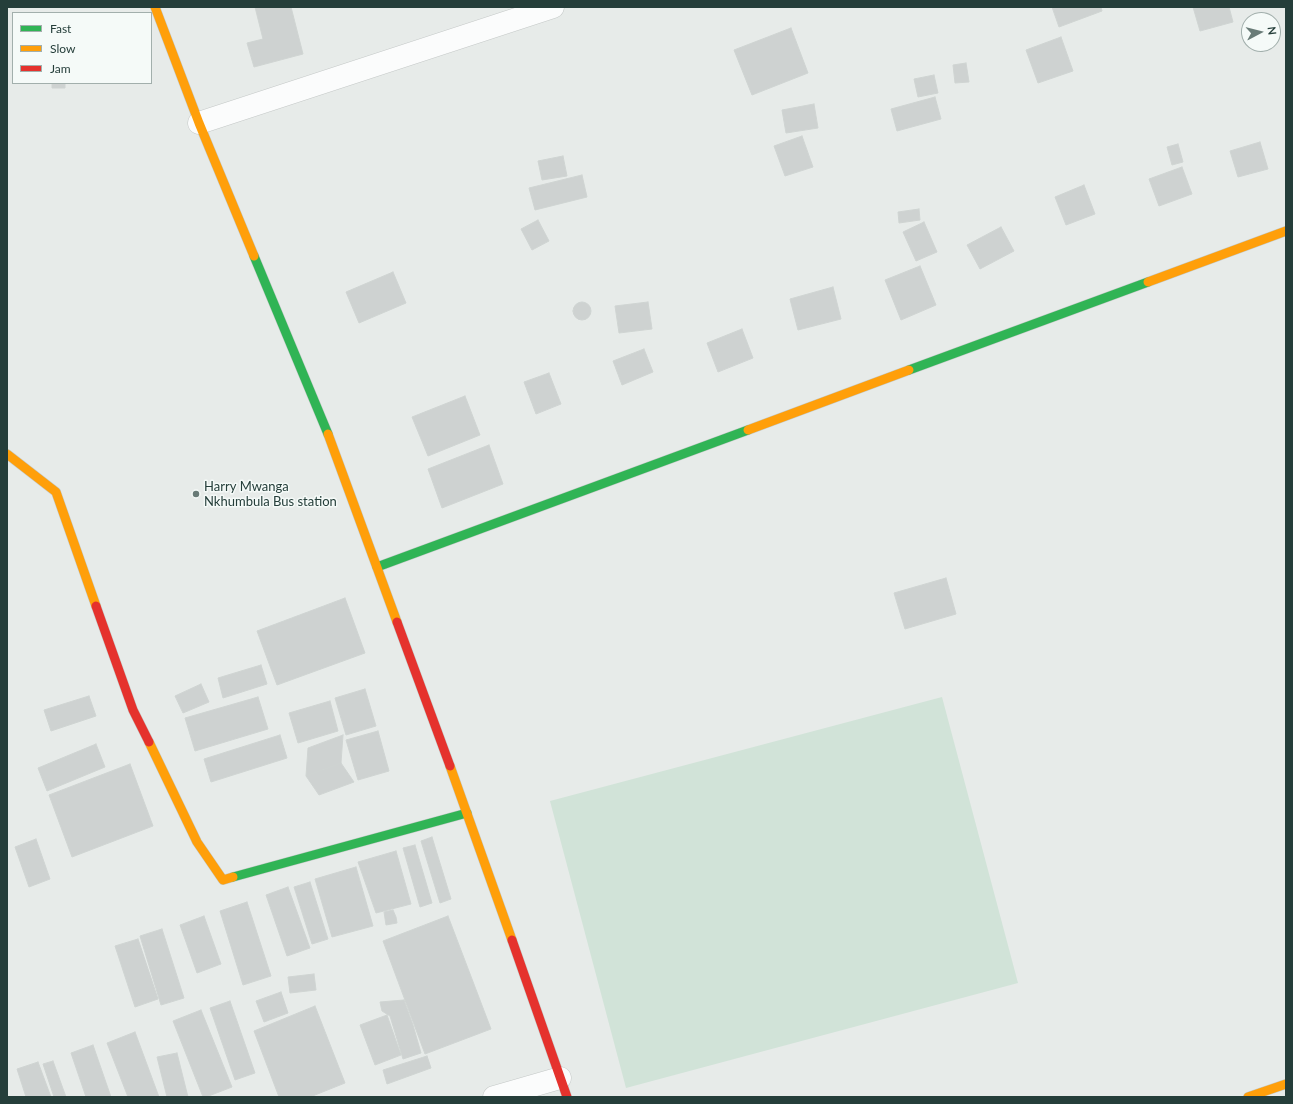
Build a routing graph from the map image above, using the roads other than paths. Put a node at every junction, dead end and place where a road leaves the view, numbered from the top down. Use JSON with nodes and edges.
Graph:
{"nodes":[{"id":1,"x":155,"y":7,"type":"edge"},
{"id":2,"x":552,"y":7,"type":"edge"},
{"id":3,"x":199,"y":123,"type":"junction"},
{"id":4,"x":1286,"y":231,"type":"edge"},
{"id":5,"x":7,"y":454,"type":"edge"},
{"id":6,"x":377,"y":567,"type":"junction"},
{"id":7,"x":467,"y":813,"type":"junction"},
{"id":8,"x":1286,"y":1084,"type":"edge"},
{"id":9,"x":564,"y":1087,"type":"edge"},
{"id":10,"x":494,"y":1097,"type":"edge"},
{"id":11,"x":1248,"y":1097,"type":"edge"}],
"edges":[{"from":1,"to":3,"type":"main road"},
{"from":2,"to":3,"type":"street"},
{"from":3,"to":6,"type":"main road"},
{"from":4,"to":6,"type":"main road"},
{"from":5,"to":7,"type":"main road"},
{"from":6,"to":7,"type":"main road"},
{"from":7,"to":9,"type":"main road"},
{"from":8,"to":11,"type":"main road"},
{"from":9,"to":10,"type":"street"}]}
